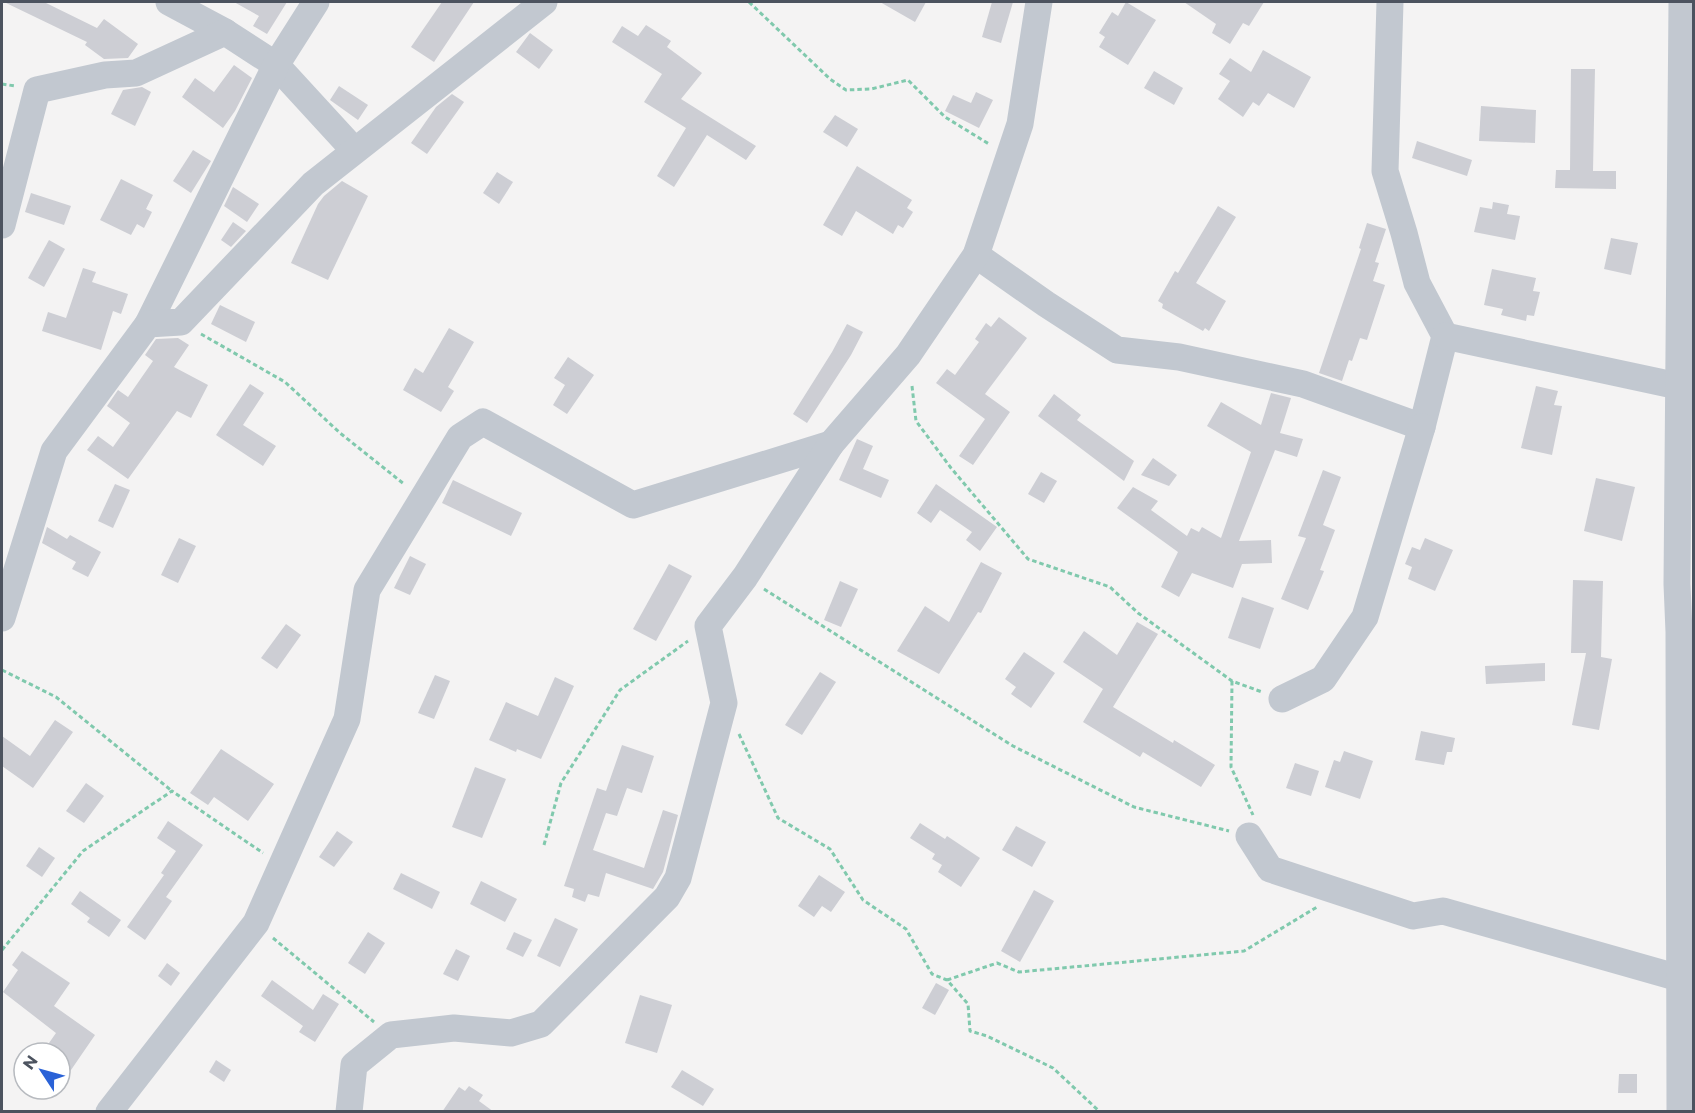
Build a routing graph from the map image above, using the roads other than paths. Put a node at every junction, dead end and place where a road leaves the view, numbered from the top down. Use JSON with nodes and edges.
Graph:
{"nodes":[{"id":1,"x":169,"y":2,"type":"edge"},
{"id":2,"x":316,"y":2,"type":"edge"},
{"id":3,"x":544,"y":2,"type":"edge"},
{"id":4,"x":1039,"y":2,"type":"edge"},
{"id":5,"x":1390,"y":2,"type":"edge"},
{"id":6,"x":1682,"y":2,"type":"edge"},
{"id":7,"x":225,"y":32,"type":"junction"},
{"id":8,"x":276,"y":65,"type":"junction"},
{"id":9,"x":354,"y":150,"type":"junction"},
{"id":10,"x":2,"y":225,"type":"edge"},
{"id":11,"x":976,"y":255,"type":"junction"},
{"id":12,"x":148,"y":324,"type":"junction"},
{"id":13,"x":1445,"y":336,"type":"junction"},
{"id":14,"x":1678,"y":386,"type":"junction"},
{"id":15,"x":1422,"y":427,"type":"junction"},
{"id":16,"x":831,"y":444,"type":"junction"},
{"id":17,"x":1685,"y":585,"type":"edge"},
{"id":18,"x":2,"y":618,"type":"edge"},
{"id":19,"x":1282,"y":699,"type":"road end"},
{"id":20,"x":1249,"y":836,"type":"road end"},
{"id":21,"x":1687,"y":837,"type":"edge"},
{"id":22,"x":1679,"y":978,"type":"junction"},
{"id":23,"x":110,"y":1112,"type":"edge"},
{"id":24,"x":349,"y":1112,"type":"edge"},
{"id":25,"x":1680,"y":1112,"type":"edge"}],
"edges":[{"from":1,"to":7,"type":"street"},
{"from":2,"to":8,"type":"street"},
{"from":3,"to":9,"type":"street"},
{"from":4,"to":11,"type":"street"},
{"from":5,"to":13,"type":"street"},
{"from":6,"to":14,"type":"street"},
{"from":7,"to":8,"type":"street"},
{"from":7,"to":10,"type":"street"},
{"from":8,"to":9,"type":"street"},
{"from":8,"to":12,"type":"street"},
{"from":9,"to":12,"type":"street"},
{"from":11,"to":15,"type":"street"},
{"from":11,"to":16,"type":"street"},
{"from":12,"to":18,"type":"street"},
{"from":13,"to":14,"type":"street"},
{"from":13,"to":15,"type":"street"},
{"from":14,"to":17,"type":"street"},
{"from":15,"to":19,"type":"street"},
{"from":16,"to":23,"type":"street"},
{"from":16,"to":24,"type":"street"},
{"from":17,"to":21,"type":"street"},
{"from":20,"to":22,"type":"street"},
{"from":21,"to":22,"type":"street"},
{"from":22,"to":25,"type":"street"}]}
